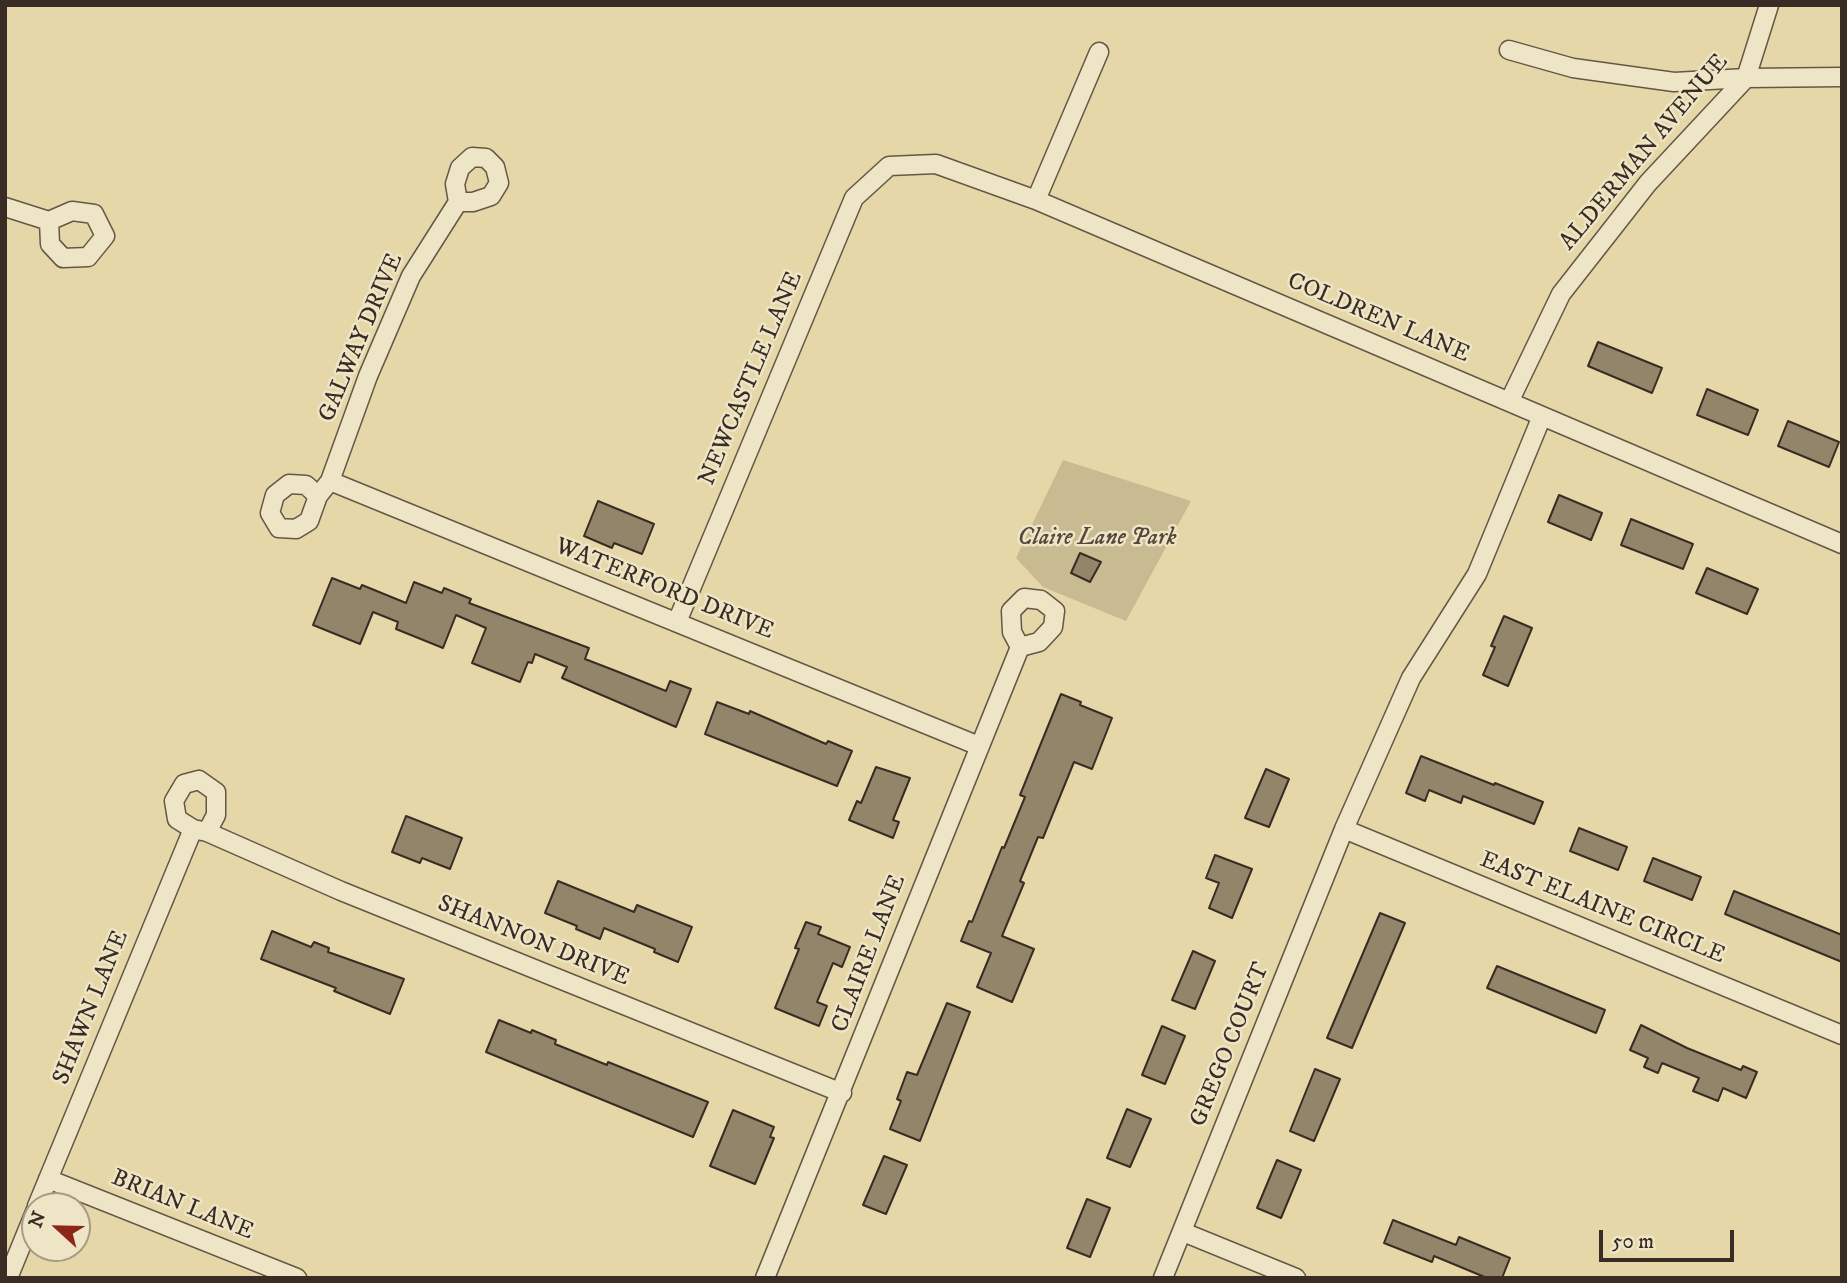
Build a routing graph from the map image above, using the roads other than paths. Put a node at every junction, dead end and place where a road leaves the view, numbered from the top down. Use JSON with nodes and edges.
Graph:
{"nodes":[{"id":1,"x":1769,"y":5,"type":"edge"},
{"id":2,"x":1509,"y":50,"type":"dead end"},
{"id":3,"x":1099,"y":52,"type":"dead end"},
{"id":4,"x":1842,"y":77,"type":"edge"},
{"id":5,"x":1745,"y":78,"type":"junction"},
{"id":6,"x":889,"y":166,"type":"joint"},
{"id":7,"x":1036,"y":200,"type":"junction"},
{"id":8,"x":458,"y":202,"type":"dead end"},
{"id":9,"x":5,"y":207,"type":"edge"},
{"id":10,"x":49,"y":221,"type":"dead end"},
{"id":11,"x":1509,"y":402,"type":"junction"},
{"id":12,"x":1542,"y":416,"type":"junction"},
{"id":13,"x":330,"y":481,"type":"junction"},
{"id":14,"x":318,"y":496,"type":"dead end"},
{"id":15,"x":1842,"y":544,"type":"edge"},
{"id":16,"x":677,"y":622,"type":"junction"},
{"id":17,"x":1020,"y":647,"type":"dead end"},
{"id":18,"x":979,"y":746,"type":"junction"},
{"id":19,"x":1344,"y":829,"type":"junction"},
{"id":20,"x":200,"y":831,"type":"joint"},
{"id":21,"x":1842,"y":1035,"type":"edge"},
{"id":22,"x":842,"y":1093,"type":"junction"},
{"id":23,"x":48,"y":1179,"type":"junction"},
{"id":24,"x":43,"y":1192,"type":"edge"},
{"id":25,"x":1183,"y":1232,"type":"junction"},
{"id":26,"x":21,"y":1246,"type":"edge"},
{"id":27,"x":8,"y":1278,"type":"edge"},
{"id":28,"x":298,"y":1278,"type":"edge"},
{"id":29,"x":765,"y":1278,"type":"edge"},
{"id":30,"x":1163,"y":1278,"type":"edge"},
{"id":31,"x":1296,"y":1278,"type":"edge"}],
"edges":[{"from":1,"to":5,"type":"street","name":"ALDERMAN AVENUE"},
{"from":2,"to":5,"type":"street"},
{"from":3,"to":7,"type":"street"},
{"from":4,"to":5,"type":"street"},
{"from":5,"to":11,"type":"street","name":"ALDERMAN AVENUE"},
{"from":6,"to":7,"type":"street","name":"COLDREN LANE"},
{"from":6,"to":16,"type":"street","name":"NEWCASTLE LANE"},
{"from":7,"to":11,"type":"street","name":"COLDREN LANE"},
{"from":8,"to":13,"type":"street","name":"GALWAY DRIVE"},
{"from":9,"to":10,"type":"street"},
{"from":11,"to":12,"type":"street","name":"COLDREN LANE"},
{"from":12,"to":15,"type":"street","name":"COLDREN LANE"},
{"from":12,"to":19,"type":"street"},
{"from":13,"to":14,"type":"street","name":"GALWAY DRIVE"},
{"from":13,"to":16,"type":"street","name":"WATERFORD DRIVE"},
{"from":16,"to":18,"type":"street","name":"WATERFORD DRIVE"},
{"from":17,"to":18,"type":"street","name":"CLAIRE LANE"},
{"from":18,"to":22,"type":"street","name":"CLAIRE LANE"},
{"from":19,"to":21,"type":"street","name":"EAST ELAINE CIRCLE"},
{"from":19,"to":25,"type":"street","name":"GREGO COURT"},
{"from":20,"to":22,"type":"street","name":"SHANNON DRIVE"},
{"from":20,"to":23,"type":"street","name":"SHAWN LANE"},
{"from":22,"to":29,"type":"street","name":"CLAIRE LANE"},
{"from":23,"to":24,"type":"street","name":"SHAWN LANE"},
{"from":23,"to":28,"type":"street","name":"BRIAN LANE"},
{"from":25,"to":30,"type":"street","name":"GREGO COURT"},
{"from":25,"to":31,"type":"street"},
{"from":26,"to":27,"type":"street"}]}
